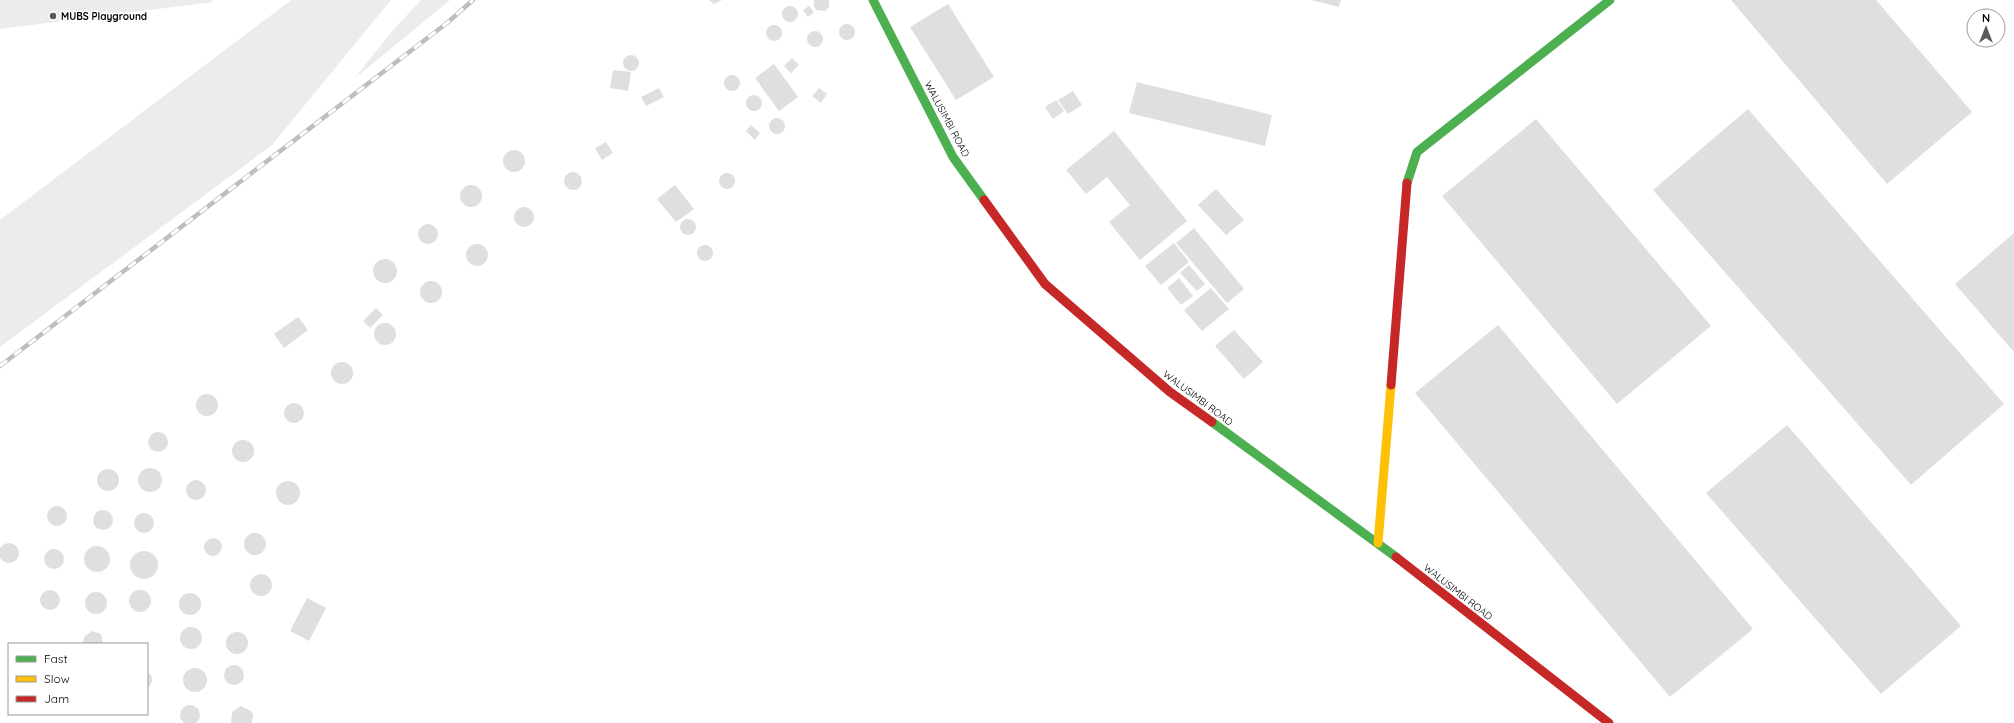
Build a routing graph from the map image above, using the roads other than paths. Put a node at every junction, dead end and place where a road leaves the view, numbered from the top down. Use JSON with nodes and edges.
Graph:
{"nodes":[{"id":1,"x":873,"y":0,"type":"edge"},
{"id":2,"x":1610,"y":0,"type":"edge"},
{"id":3,"x":1378,"y":543,"type":"junction"},
{"id":4,"x":1609,"y":723,"type":"edge"}],
"edges":[{"from":1,"to":3,"type":"street","name":"WALUSIMBI ROAD"},
{"from":2,"to":3,"type":"street"},
{"from":3,"to":4,"type":"street","name":"WALUSIMBI ROAD"}]}
